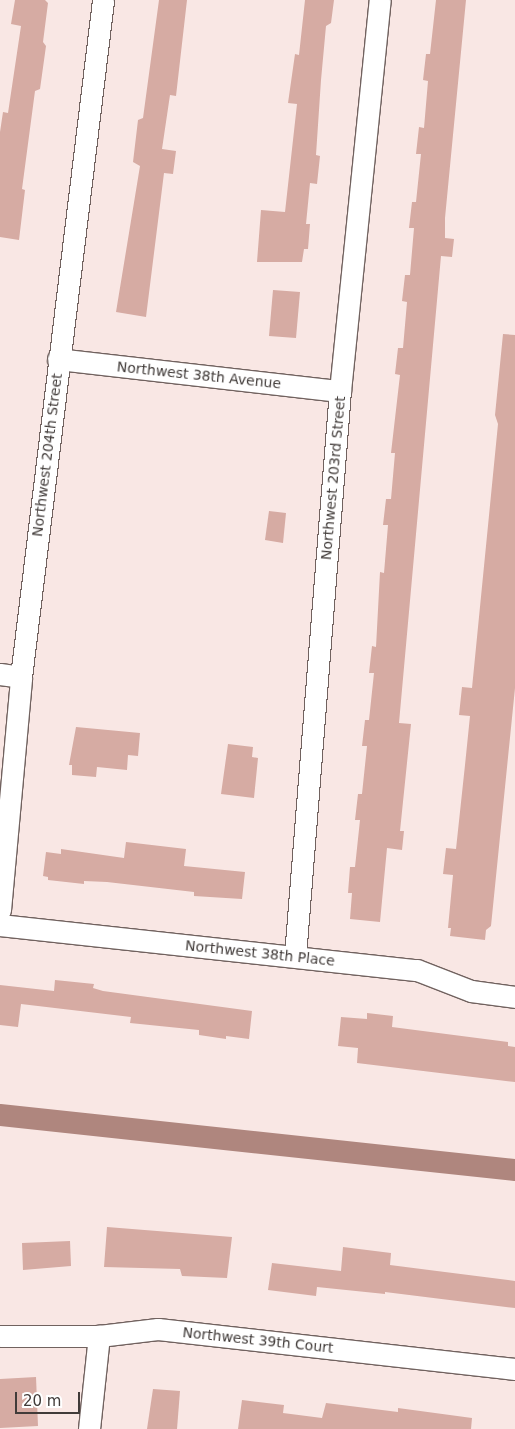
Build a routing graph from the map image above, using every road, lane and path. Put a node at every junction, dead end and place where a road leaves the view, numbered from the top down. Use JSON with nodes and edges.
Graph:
{"nodes":[{"id":1,"x":103,"y":0,"type":"edge"},
{"id":2,"x":380,"y":0,"type":"edge"},
{"id":3,"x":58,"y":359,"type":"junction"},
{"id":4,"x":340,"y":391,"type":"junction"},
{"id":5,"x":0,"y":674,"type":"edge"},
{"id":6,"x":21,"y":677,"type":"junction"},
{"id":7,"x":0,"y":910,"type":"edge"},
{"id":8,"x":0,"y":925,"type":"edge"},
{"id":9,"x":295,"y":956,"type":"junction"},
{"id":10,"x":515,"y":997,"type":"edge"},
{"id":11,"x":0,"y":1336,"type":"edge"},
{"id":12,"x":100,"y":1336,"type":"junction"},
{"id":13,"x":515,"y":1369,"type":"edge"},
{"id":14,"x":89,"y":1429,"type":"edge"}],
"edges":[{"from":1,"to":3,"type":"street","name":"Northwest 204th Street"},
{"from":2,"to":4,"type":"street","name":"Northwest 203rd Street"},
{"from":3,"to":4,"type":"street","name":"Northwest 38th Avenue"},
{"from":3,"to":6,"type":"street","name":"Northwest 204th Street"},
{"from":4,"to":9,"type":"street","name":"Northwest 203rd Street"},
{"from":5,"to":6,"type":"street"},
{"from":6,"to":7,"type":"street","name":"Northwest 204th Street"},
{"from":8,"to":9,"type":"street","name":"Northwest 38th Place"},
{"from":9,"to":10,"type":"street","name":"Northwest 38th Place"},
{"from":11,"to":12,"type":"street","name":"Northwest 39th Court"},
{"from":12,"to":13,"type":"street","name":"Northwest 39th Court"},
{"from":12,"to":14,"type":"street"}]}
